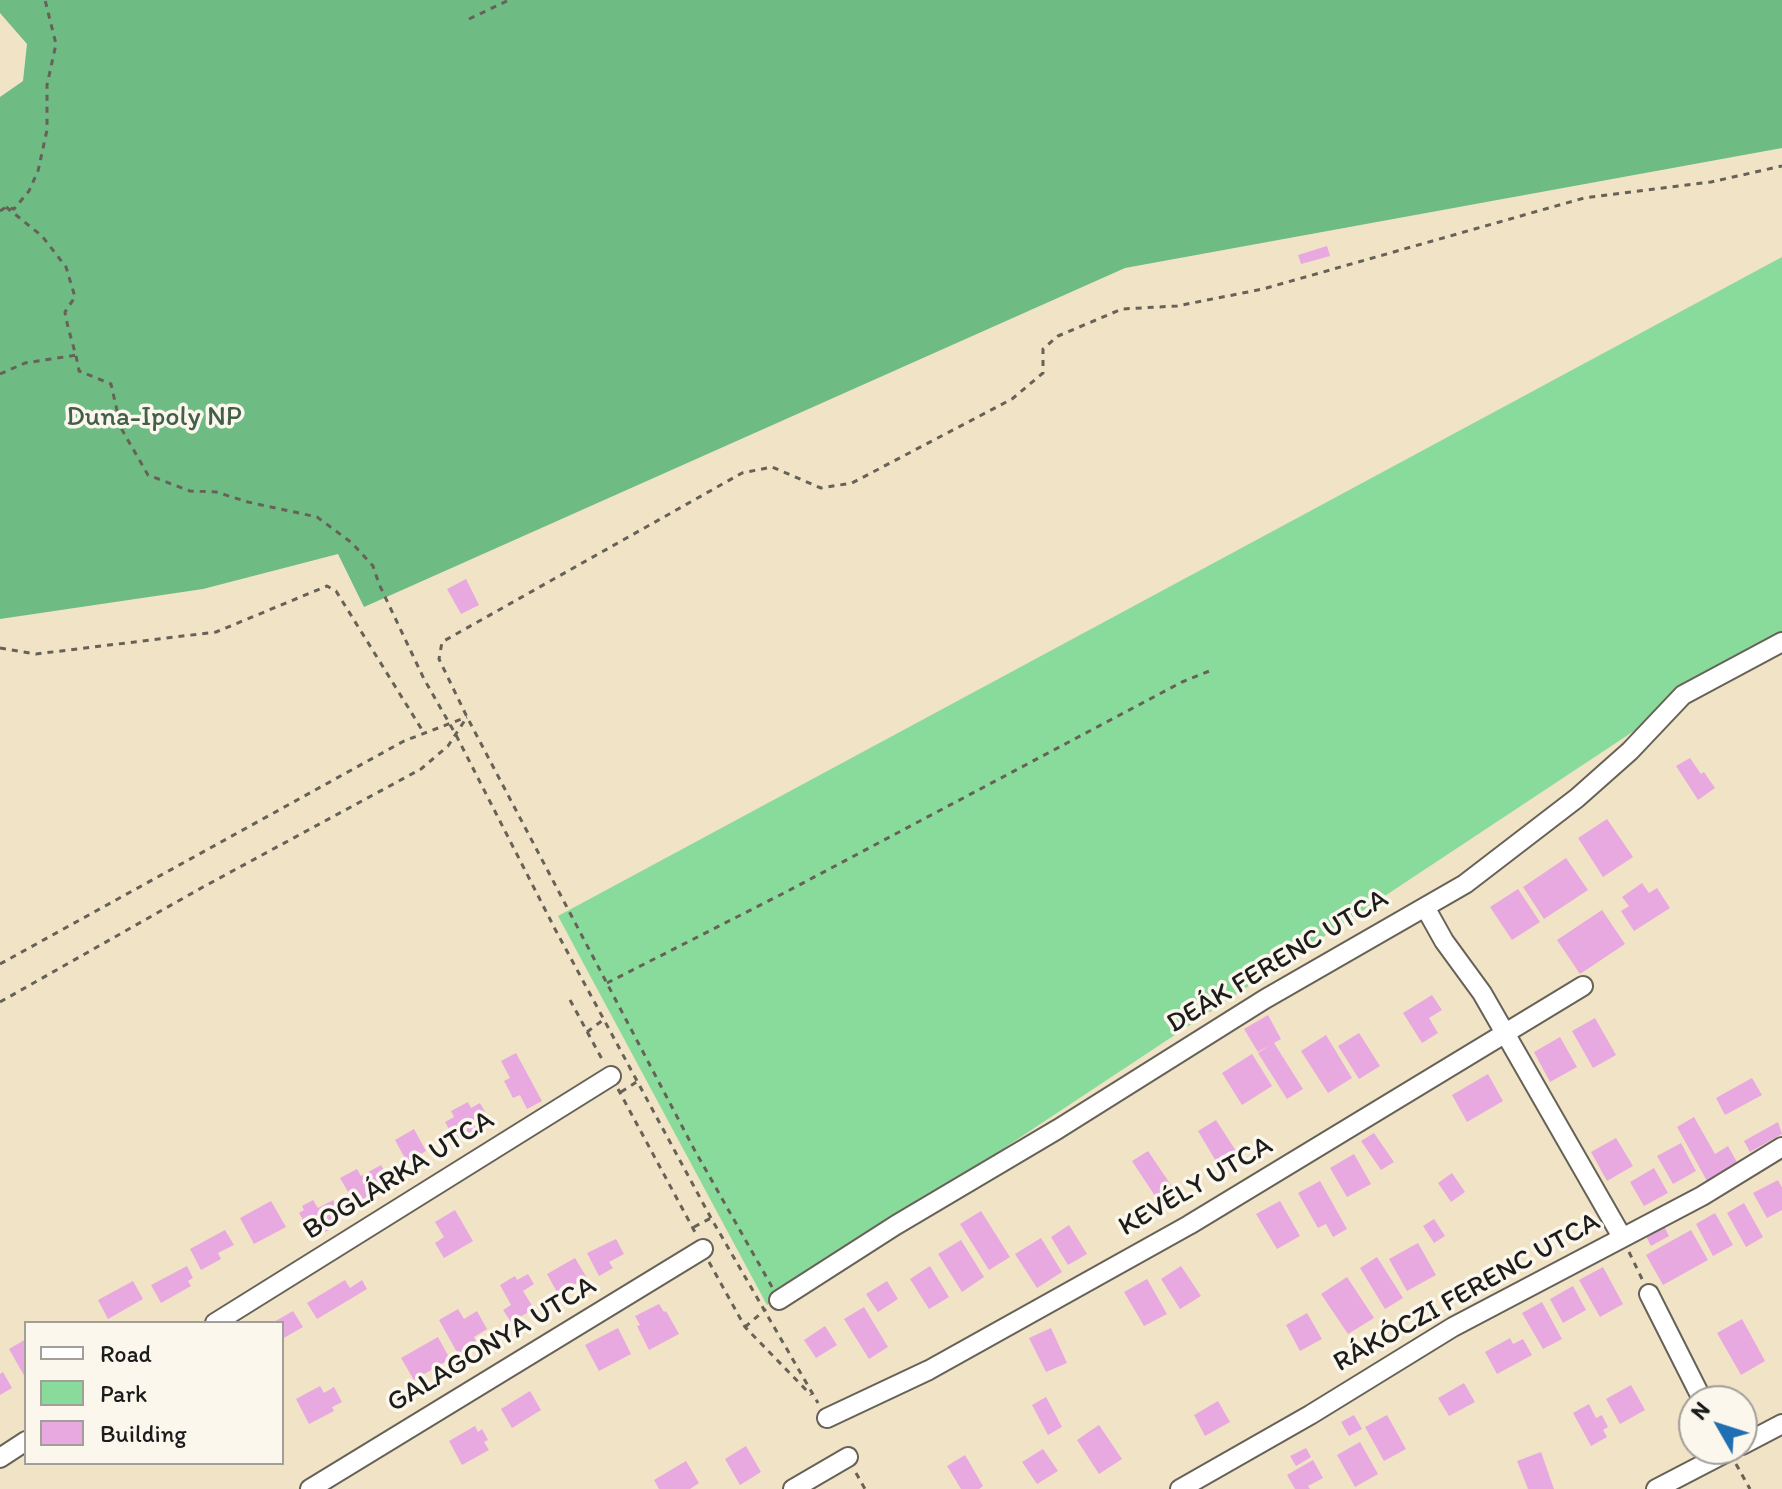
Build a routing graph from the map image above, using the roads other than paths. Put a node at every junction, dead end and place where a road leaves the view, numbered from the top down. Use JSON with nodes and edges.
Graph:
{"nodes":[{"id":1,"x":1782,"y":642,"type":"edge"},
{"id":2,"x":1425,"y":907,"type":"junction"},
{"id":3,"x":1583,"y":986,"type":"dead end"},
{"id":4,"x":1504,"y":1032,"type":"junction"},
{"id":5,"x":616,"y":1084,"type":"road end"},
{"id":6,"x":1782,"y":1147,"type":"edge"},
{"id":7,"x":1622,"y":1237,"type":"junction"},
{"id":8,"x":703,"y":1249,"type":"road end"},
{"id":9,"x":1649,"y":1294,"type":"road end"},
{"id":10,"x":779,"y":1300,"type":"road end"},
{"id":11,"x":218,"y":1321,"type":"edge"},
{"id":12,"x":1695,"y":1385,"type":"edge"},
{"id":13,"x":827,"y":1418,"type":"dead end"},
{"id":14,"x":1782,"y":1424,"type":"edge"},
{"id":15,"x":1758,"y":1436,"type":"edge"},
{"id":16,"x":24,"y":1442,"type":"edge"},
{"id":17,"x":848,"y":1457,"type":"dead end"},
{"id":18,"x":0,"y":1458,"type":"edge"},
{"id":19,"x":1701,"y":1465,"type":"edge"},
{"id":20,"x":310,"y":1489,"type":"edge"},
{"id":21,"x":793,"y":1489,"type":"edge"},
{"id":22,"x":1180,"y":1489,"type":"edge"},
{"id":23,"x":1656,"y":1489,"type":"edge"}],
"edges":[{"from":1,"to":2,"type":"street","name":"DEÁK FERENC UTCA"},
{"from":2,"to":4,"type":"street"},
{"from":2,"to":10,"type":"street","name":"DEÁK FERENC UTCA"},
{"from":3,"to":4,"type":"street","name":"KEVÉLY UTCA"},
{"from":4,"to":7,"type":"street"},
{"from":4,"to":13,"type":"street","name":"KEVÉLY UTCA"},
{"from":5,"to":11,"type":"street","name":"BOGLÁRKA UTCA"},
{"from":6,"to":7,"type":"street","name":"RÁKÓCZI FERENC UTCA"},
{"from":7,"to":22,"type":"street","name":"RÁKÓCZI FERENC UTCA"},
{"from":8,"to":20,"type":"street","name":"GALAGONYA UTCA"},
{"from":9,"to":12,"type":"street"},
{"from":14,"to":15,"type":"street"},
{"from":16,"to":18,"type":"street"},
{"from":17,"to":21,"type":"street"},
{"from":19,"to":23,"type":"street"}]}
